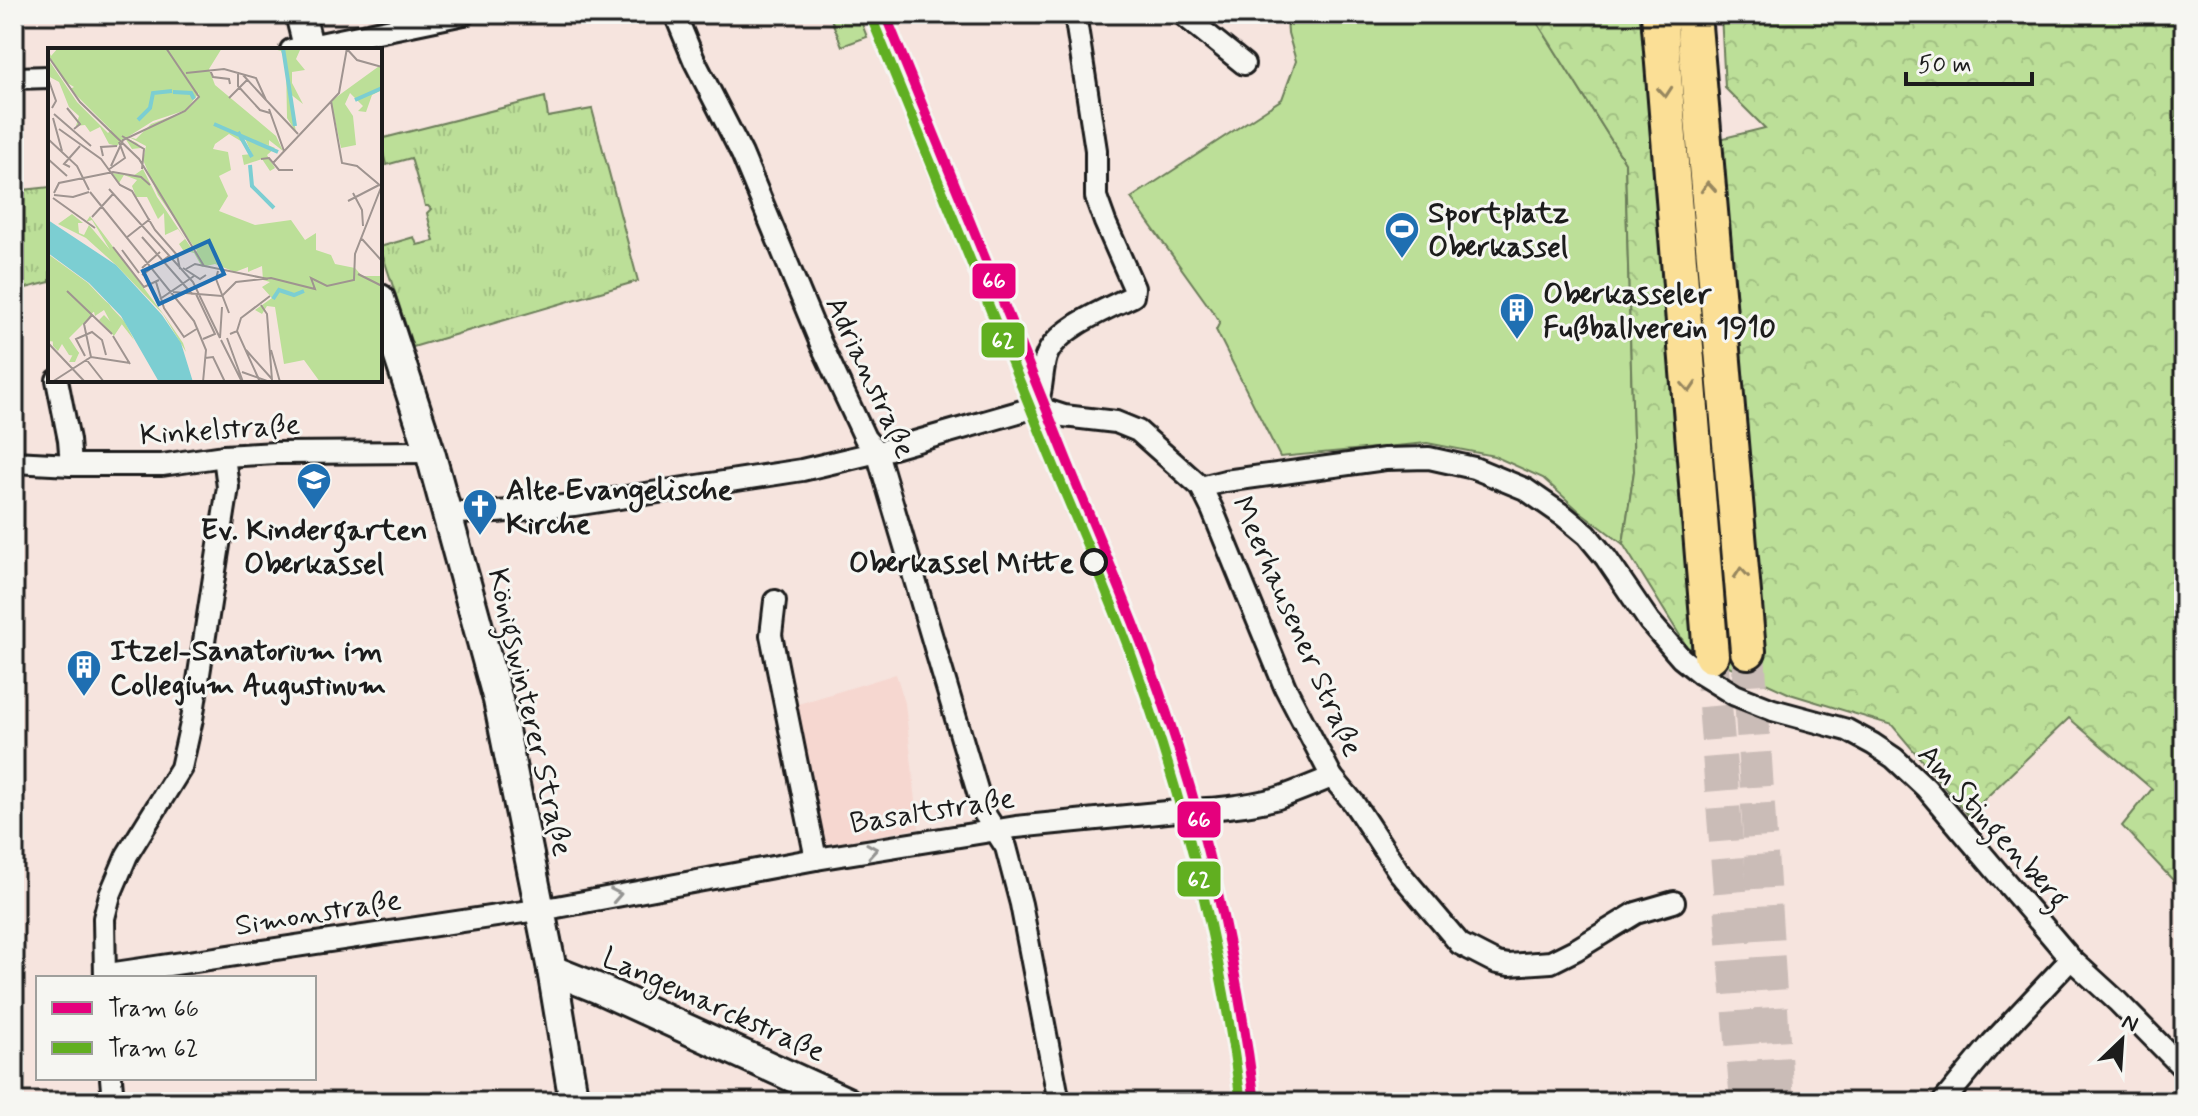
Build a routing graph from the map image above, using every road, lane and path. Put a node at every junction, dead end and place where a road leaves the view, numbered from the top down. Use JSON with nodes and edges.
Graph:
{"nodes":[{"id":1,"x":300,"y":14,"type":"edge"},
{"id":2,"x":464,"y":14,"type":"edge"},
{"id":3,"x":675,"y":14,"type":"edge"},
{"id":4,"x":1075,"y":14,"type":"edge"},
{"id":5,"x":1182,"y":14,"type":"edge"},
{"id":6,"x":1659,"y":14,"type":"edge"},
{"id":7,"x":1693,"y":14,"type":"edge"},
{"id":8,"x":303,"y":48,"type":"edge"},
{"id":9,"x":1244,"y":64,"type":"dead end"},
{"id":10,"x":48,"y":77,"type":"edge"},
{"id":11,"x":14,"y":78,"type":"edge"},
{"id":12,"x":382,"y":305,"type":"edge"},
{"id":13,"x":57,"y":382,"type":"edge"},
{"id":14,"x":1036,"y":407,"type":"junction"},
{"id":15,"x":430,"y":452,"type":"junction"},
{"id":16,"x":877,"y":452,"type":"junction"},
{"id":17,"x":224,"y":456,"type":"junction"},
{"id":18,"x":14,"y":462,"type":"edge"},
{"id":19,"x":71,"y":465,"type":"junction"},
{"id":20,"x":1201,"y":487,"type":"junction"},
{"id":21,"x":447,"y":513,"type":"junction"},
{"id":22,"x":775,"y":601,"type":"dead end"},
{"id":23,"x":1748,"y":651,"type":"tunnel mouth"},
{"id":24,"x":1711,"y":655,"type":"tunnel mouth"},
{"id":25,"x":1332,"y":777,"type":"junction"},
{"id":26,"x":995,"y":832,"type":"junction"},
{"id":27,"x":816,"y":859,"type":"junction"},
{"id":28,"x":1674,"y":902,"type":"dead end"},
{"id":29,"x":540,"y":909,"type":"junction"},
{"id":30,"x":2071,"y":959,"type":"junction"},
{"id":31,"x":552,"y":970,"type":"junction"},
{"id":32,"x":106,"y":976,"type":"edge"},
{"id":33,"x":110,"y":976,"type":"edge"},
{"id":34,"x":2184,"y":1069,"type":"edge"},
{"id":35,"x":111,"y":1080,"type":"edge"},
{"id":36,"x":113,"y":1102,"type":"edge"},
{"id":37,"x":574,"y":1102,"type":"edge"},
{"id":38,"x":847,"y":1102,"type":"edge"},
{"id":39,"x":1059,"y":1102,"type":"edge"},
{"id":40,"x":1943,"y":1102,"type":"edge"}],
"edges":[{"from":1,"to":8,"type":"main road"},
{"from":2,"to":8,"type":"street"},
{"from":3,"to":16,"type":"street","name":"Adrianstraße"},
{"from":4,"to":14,"type":"street"},
{"from":5,"to":9,"type":"street"},
{"from":6,"to":24,"type":"highway","one_way":true},
{"from":23,"to":7,"type":"highway","one_way":true},
{"from":10,"to":11,"type":"street"},
{"from":12,"to":15,"type":"main road","name":"Königswinterer Straße"},
{"from":13,"to":19,"type":"street"},
{"from":14,"to":16,"type":"street"},
{"from":14,"to":20,"type":"street","name":"Meerhausener Straße"},
{"from":15,"to":17,"type":"street","name":"Kinkelstraße"},
{"from":15,"to":21,"type":"main road","name":"Königswinterer Straße"},
{"from":16,"to":21,"type":"street"},
{"from":16,"to":26,"type":"street","name":"Adrianstraße"},
{"from":17,"to":19,"type":"street","name":"Kinkelstraße"},
{"from":17,"to":32,"type":"street"},
{"from":18,"to":19,"type":"street","name":"Kinkelstraße"},
{"from":20,"to":25,"type":"street","name":"Meerhausener Straße"},
{"from":20,"to":30,"type":"street","name":"Am Stingenberg"},
{"from":21,"to":29,"type":"main road","name":"Königswinterer Straße"},
{"from":22,"to":27,"type":"street"},
{"from":25,"to":26,"type":"street","name":"Basaltstraße"},
{"from":25,"to":28,"type":"street","name":"Meerhausener Straße"},
{"from":27,"to":26,"type":"street","name":"Basaltstraße","one_way":true},
{"from":26,"to":39,"type":"street","name":"Adrianstraße"},
{"from":29,"to":27,"type":"street","name":"Basaltstraße","one_way":true},
{"from":29,"to":31,"type":"main road","name":"Königswinterer Straße"},
{"from":29,"to":33,"type":"street","name":"Simonstraße"},
{"from":30,"to":34,"type":"street","name":"Am Stingenberg"},
{"from":30,"to":40,"type":"street"},
{"from":31,"to":37,"type":"main road","name":"Königswinterer Straße"},
{"from":31,"to":38,"type":"main road","name":"Langemarckstraße"},
{"from":35,"to":36,"type":"street"}]}
